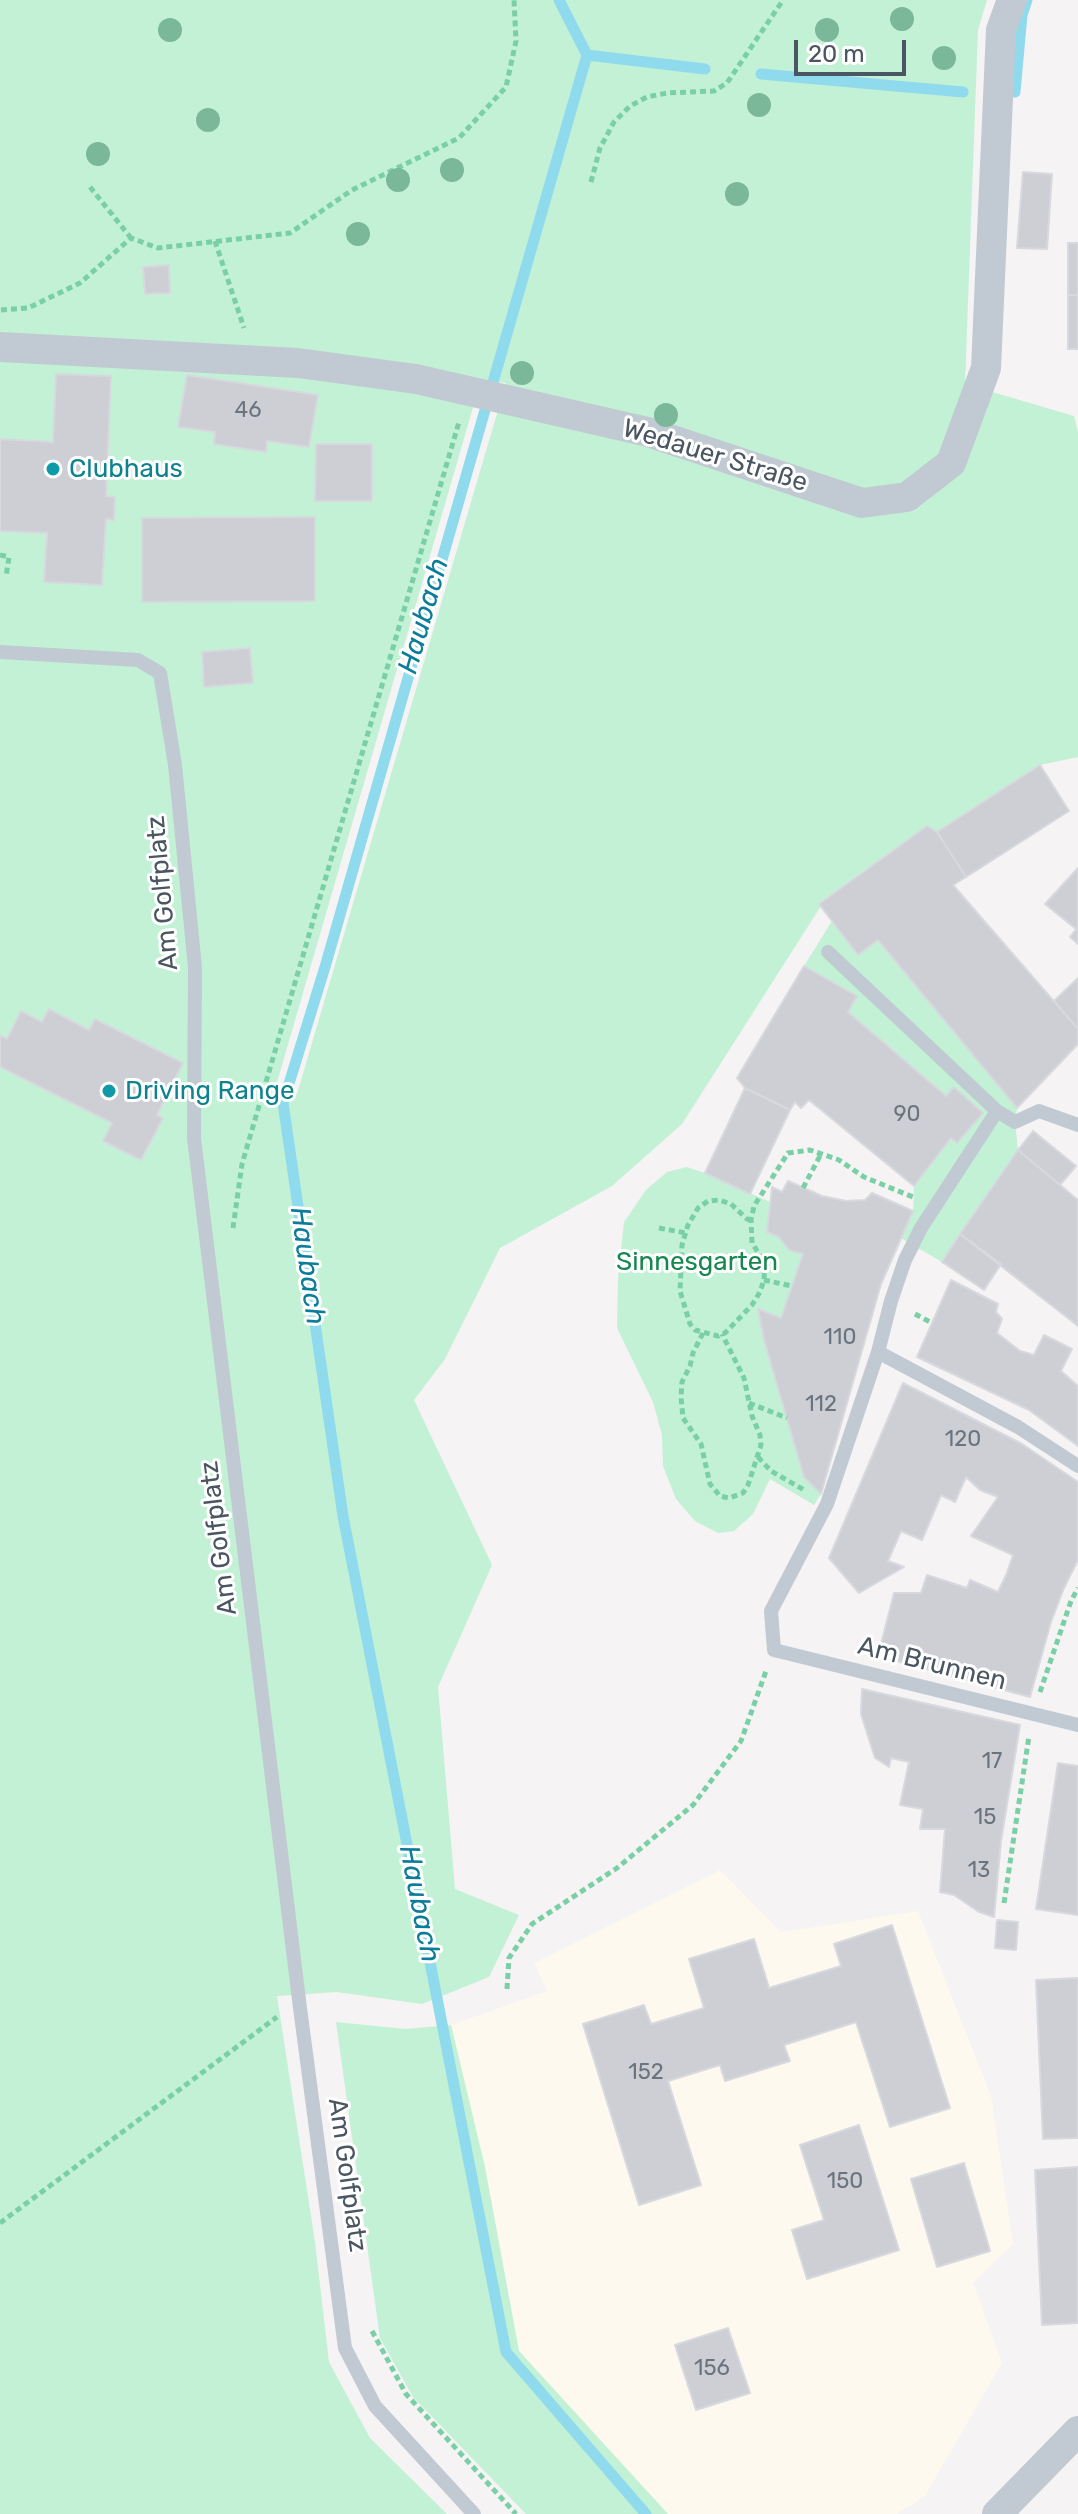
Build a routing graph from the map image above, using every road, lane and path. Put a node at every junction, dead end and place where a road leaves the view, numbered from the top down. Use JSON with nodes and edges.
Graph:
{"nodes":[{"id":1,"x":514,"y":0,"type":"edge"},
{"id":2,"x":783,"y":0,"type":"edge"},
{"id":3,"x":1012,"y":0,"type":"edge"},
{"id":4,"x":591,"y":182,"type":"dead end"},
{"id":5,"x":90,"y":187,"type":"dead end"},
{"id":6,"x":131,"y":238,"type":"junction"},
{"id":7,"x":215,"y":241,"type":"junction"},
{"id":8,"x":0,"y":310,"type":"edge"},
{"id":9,"x":0,"y":347,"type":"edge"},
{"id":10,"x":255,"y":361,"type":"junction"},
{"id":11,"x":473,"y":391,"type":"junction"},
{"id":12,"x":0,"y":555,"type":"edge"},
{"id":13,"x":6,"y":577,"type":"dead end"},
{"id":14,"x":0,"y":652,"type":"edge"},
{"id":15,"x":828,"y":952,"type":"dead end"},
{"id":16,"x":997,"y":1111,"type":"junction"},
{"id":17,"x":1078,"y":1125,"type":"edge"},
{"id":18,"x":821,"y":1154,"type":"junction"},
{"id":19,"x":803,"y":1188,"type":"dead end"},
{"id":20,"x":936,"y":1204,"type":"junction"},
{"id":21,"x":751,"y":1220,"type":"junction"},
{"id":22,"x":659,"y":1228,"type":"dead end"},
{"id":23,"x":686,"y":1233,"type":"junction"},
{"id":24,"x":232,"y":1235,"type":"dead end"},
{"id":25,"x":764,"y":1280,"type":"junction"},
{"id":26,"x":792,"y":1286,"type":"dead end"},
{"id":27,"x":703,"y":1333,"type":"junction"},
{"id":28,"x":722,"y":1334,"type":"junction"},
{"id":29,"x":878,"y":1352,"type":"junction"},
{"id":30,"x":749,"y":1403,"type":"junction"},
{"id":31,"x":787,"y":1418,"type":"dead end"},
{"id":32,"x":758,"y":1457,"type":"junction"},
{"id":33,"x":1078,"y":1466,"type":"edge"},
{"id":34,"x":827,"y":1504,"type":"junction"},
{"id":35,"x":774,"y":1650,"type":"junction"},
{"id":36,"x":1078,"y":1725,"type":"edge"},
{"id":37,"x":507,"y":1989,"type":"dead end"},
{"id":38,"x":300,"y":2008,"type":"junction"},
{"id":39,"x":0,"y":2223,"type":"edge"},
{"id":40,"x":370,"y":2320,"type":"dead end"},
{"id":41,"x":1078,"y":2431,"type":"edge"},
{"id":42,"x":474,"y":2514,"type":"edge"},
{"id":43,"x":516,"y":2514,"type":"edge"},
{"id":44,"x":997,"y":2514,"type":"edge"}],
"edges":[{"from":1,"to":7,"type":"path"},
{"from":2,"to":4,"type":"path"},
{"from":3,"to":11,"type":"street","name":"Wedauer Straße"},
{"from":5,"to":6,"type":"path"},
{"from":6,"to":7,"type":"path"},
{"from":6,"to":8,"type":"path"},
{"from":7,"to":10,"type":"path"},
{"from":9,"to":10,"type":"street","name":"Wedauer Straße"},
{"from":10,"to":11,"type":"street","name":"Wedauer Straße"},
{"from":11,"to":24,"type":"path"},
{"from":12,"to":13,"type":"path"},
{"from":14,"to":38,"type":"lane","name":"Am Golfplatz"},
{"from":15,"to":16,"type":"lane"},
{"from":16,"to":17,"type":"lane"},
{"from":16,"to":20,"type":"lane"},
{"from":18,"to":19,"type":"path"},
{"from":18,"to":20,"type":"path"},
{"from":18,"to":21,"type":"path"},
{"from":20,"to":29,"type":"lane"},
{"from":21,"to":23,"type":"path"},
{"from":21,"to":25,"type":"path"},
{"from":22,"to":23,"type":"path"},
{"from":23,"to":27,"type":"path"},
{"from":25,"to":26,"type":"path"},
{"from":25,"to":28,"type":"path"},
{"from":27,"to":28,"type":"path"},
{"from":27,"to":32,"type":"path"},
{"from":28,"to":30,"type":"path"},
{"from":29,"to":33,"type":"lane"},
{"from":29,"to":34,"type":"lane"},
{"from":30,"to":31,"type":"path"},
{"from":30,"to":32,"type":"path"},
{"from":32,"to":34,"type":"path"},
{"from":34,"to":35,"type":"lane"},
{"from":35,"to":36,"type":"lane","name":"Am Brunnen"},
{"from":35,"to":37,"type":"path"},
{"from":38,"to":39,"type":"path"},
{"from":38,"to":42,"type":"lane","name":"Am Golfplatz"},
{"from":40,"to":43,"type":"path"},
{"from":41,"to":44,"type":"street"}]}
